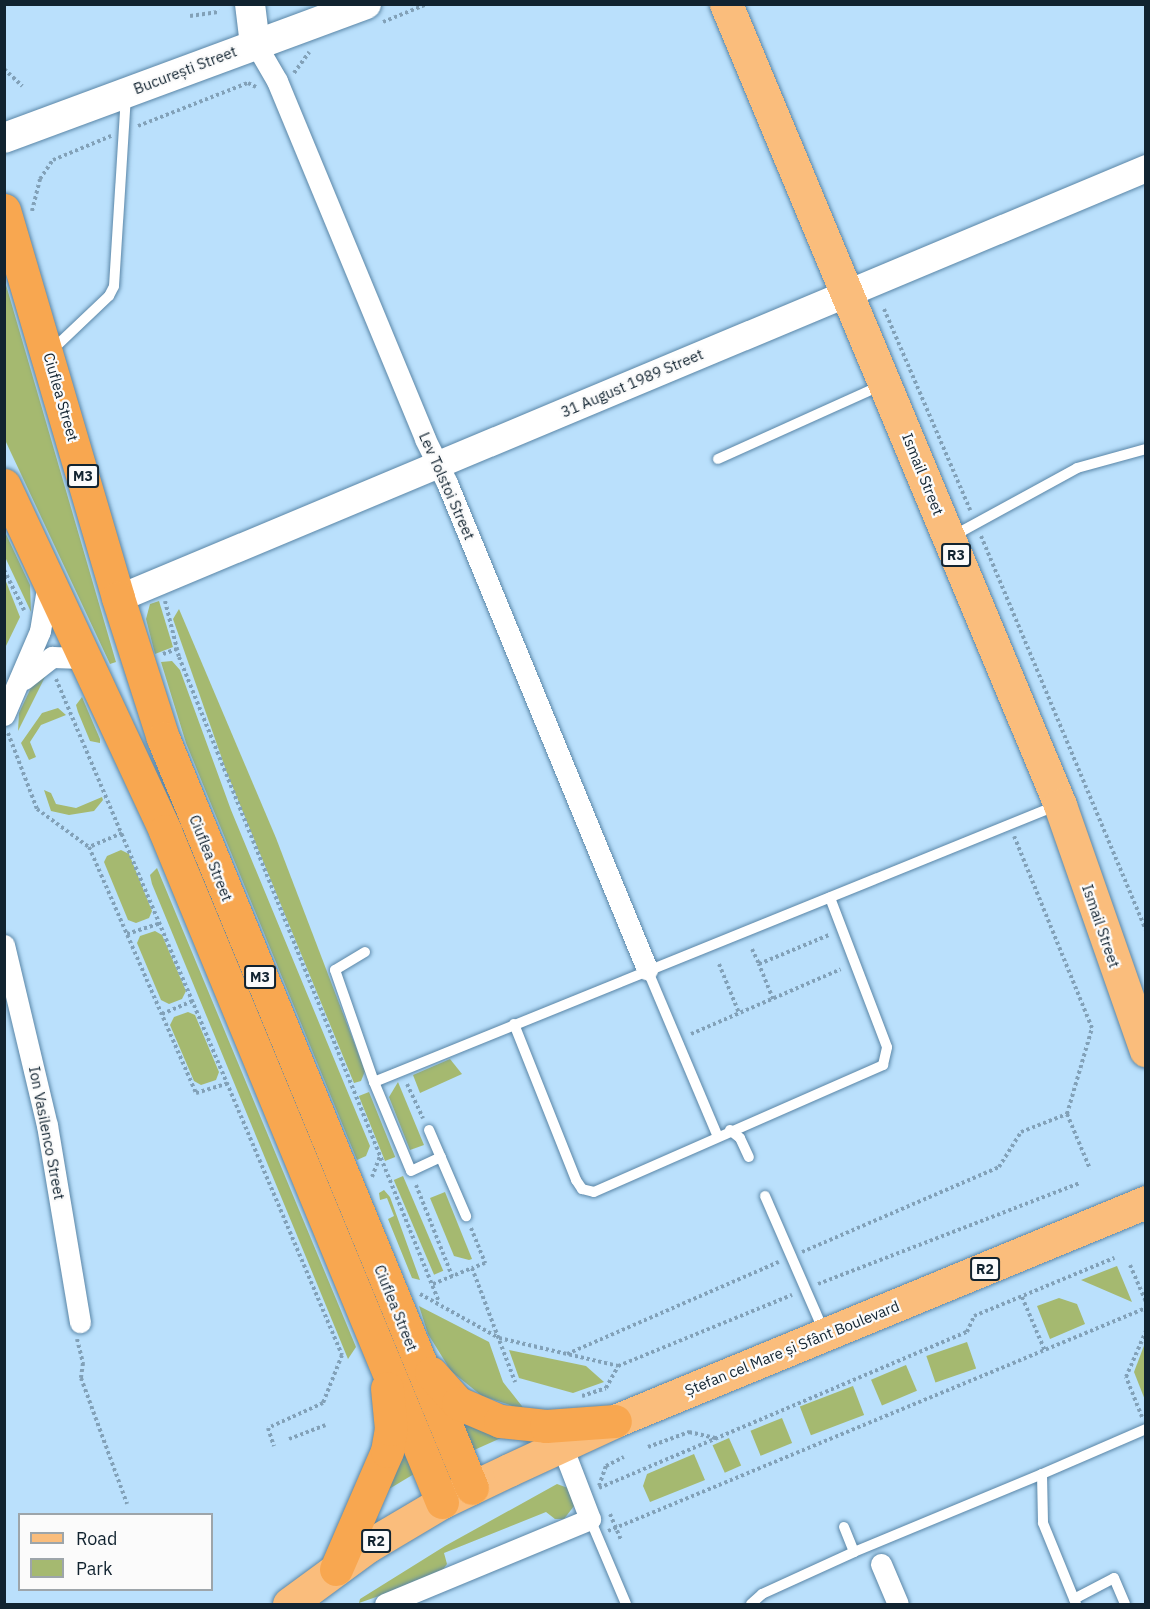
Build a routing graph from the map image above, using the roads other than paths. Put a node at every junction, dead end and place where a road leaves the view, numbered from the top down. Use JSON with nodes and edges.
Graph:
{"nodes":[{"id":1,"x":249,"y":4,"type":"edge"},
{"id":2,"x":366,"y":4,"type":"edge"},
{"id":3,"x":726,"y":4,"type":"edge"},
{"id":4,"x":255,"y":43,"type":"junction"},
{"id":5,"x":126,"y":93,"type":"junction"},
{"id":6,"x":4,"y":138,"type":"edge"},
{"id":7,"x":1146,"y":168,"type":"edge"},
{"id":8,"x":18,"y":215,"type":"edge"},
{"id":9,"x":848,"y":292,"type":"junction"},
{"id":10,"x":49,"y":354,"type":"junction"},
{"id":11,"x":886,"y":384,"type":"junction"},
{"id":12,"x":1146,"y":449,"type":"edge"},
{"id":13,"x":718,"y":459,"type":"dead end"},
{"id":14,"x":438,"y":465,"type":"junction"},
{"id":15,"x":4,"y":485,"type":"edge"},
{"id":16,"x":963,"y":531,"type":"junction"},
{"id":17,"x":48,"y":578,"type":"junction"},
{"id":18,"x":118,"y":598,"type":"junction"},
{"id":19,"x":92,"y":666,"type":"junction"},
{"id":20,"x":21,"y":681,"type":"junction"},
{"id":21,"x":4,"y":715,"type":"edge"},
{"id":22,"x":1060,"y":805,"type":"junction"},
{"id":23,"x":830,"y":898,"type":"junction"},
{"id":24,"x":4,"y":945,"type":"edge"},
{"id":25,"x":365,"y":952,"type":"dead end"},
{"id":26,"x":647,"y":969,"type":"junction"},
{"id":27,"x":514,"y":1024,"type":"junction"},
{"id":28,"x":1146,"y":1050,"type":"edge"},
{"id":29,"x":374,"y":1082,"type":"junction"},
{"id":30,"x":429,"y":1130,"type":"road end"},
{"id":31,"x":730,"y":1130,"type":"junction"},
{"id":32,"x":717,"y":1135,"type":"junction"},
{"id":33,"x":441,"y":1157,"type":"junction"},
{"id":34,"x":749,"y":1157,"type":"dead end"},
{"id":35,"x":765,"y":1196,"type":"dead end"},
{"id":36,"x":1146,"y":1202,"type":"edge"},
{"id":37,"x":466,"y":1216,"type":"road end"},
{"id":38,"x":80,"y":1322,"type":"road end"},
{"id":39,"x":825,"y":1335,"type":"junction"},
{"id":40,"x":400,"y":1359,"type":"junction"},
{"id":41,"x":615,"y":1421,"type":"junction"},
{"id":42,"x":1146,"y":1428,"type":"edge"},
{"id":43,"x":562,"y":1446,"type":"junction"},
{"id":44,"x":1042,"y":1474,"type":"junction"},
{"id":45,"x":472,"y":1488,"type":"junction"},
{"id":46,"x":442,"y":1502,"type":"junction"},
{"id":47,"x":598,"y":1520,"type":"junction"},
{"id":48,"x":844,"y":1527,"type":"dead end"},
{"id":49,"x":854,"y":1552,"type":"junction"},
{"id":50,"x":882,"y":1563,"type":"dead end"},
{"id":51,"x":336,"y":1569,"type":"junction"},
{"id":52,"x":409,"y":1600,"type":"edge"},
{"id":53,"x":1075,"y":1602,"type":"edge"},
{"id":54,"x":289,"y":1605,"type":"edge"},
{"id":55,"x":385,"y":1605,"type":"edge"},
{"id":56,"x":626,"y":1605,"type":"edge"},
{"id":57,"x":751,"y":1605,"type":"edge"},
{"id":58,"x":898,"y":1605,"type":"edge"},
{"id":59,"x":1125,"y":1605,"type":"edge"}],
"edges":[{"from":1,"to":4,"type":"main road","name":"Lev Tolstoi Street"},
{"from":2,"to":4,"type":"main road","name":"București Street"},
{"from":3,"to":9,"type":"main road","name":"Ismail Street","number":"R3"},
{"from":4,"to":5,"type":"main road","name":"București Street"},
{"from":4,"to":14,"type":"street","name":"Lev Tolstoi Street"},
{"from":5,"to":6,"type":"main road","name":"București Street"},
{"from":5,"to":10,"type":"lane"},
{"from":7,"to":9,"type":"street","name":"31 August 1989 Street"},
{"from":8,"to":10,"type":"highway","name":"Ciuflea Street","number":"M3"},
{"from":9,"to":11,"type":"main road","name":"Ismail Street","number":"R3"},
{"from":9,"to":14,"type":"street","name":"31 August 1989 Street"},
{"from":10,"to":18,"type":"highway","name":"Ciuflea Street","number":"M3"},
{"from":11,"to":13,"type":"lane"},
{"from":11,"to":16,"type":"main road","name":"Ismail Street","number":"R3"},
{"from":12,"to":16,"type":"lane"},
{"from":14,"to":18,"type":"street","name":"31 August 1989 Street"},
{"from":14,"to":26,"type":"street","name":"Lev Tolstoi Street"},
{"from":15,"to":17,"type":"highway","name":"Ciuflea Street","number":"M3"},
{"from":16,"to":22,"type":"main road","name":"Ismail Street","number":"R3"},
{"from":17,"to":19,"type":"highway","name":"Ciuflea Street","number":"M3"},
{"from":17,"to":20,"type":"street"},
{"from":18,"to":40,"type":"highway","name":"Ciuflea Street","number":"M3"},
{"from":19,"to":20,"type":"street"},
{"from":19,"to":40,"type":"highway","name":"Ciuflea Street","number":"M3"},
{"from":20,"to":21,"type":"street"},
{"from":22,"to":23,"type":"lane"},
{"from":22,"to":28,"type":"main road","name":"Ismail Street","number":"R3"},
{"from":23,"to":26,"type":"lane"},
{"from":23,"to":31,"type":"lane"},
{"from":24,"to":38,"type":"street","name":"Ion Vasilenco Street"},
{"from":25,"to":29,"type":"lane"},
{"from":26,"to":27,"type":"lane"},
{"from":26,"to":32,"type":"lane"},
{"from":27,"to":29,"type":"lane"},
{"from":27,"to":32,"type":"lane"},
{"from":29,"to":33,"type":"lane"},
{"from":30,"to":33,"type":"lane"},
{"from":31,"to":32,"type":"lane"},
{"from":31,"to":34,"type":"lane"},
{"from":33,"to":37,"type":"lane"},
{"from":35,"to":39,"type":"lane"},
{"from":36,"to":39,"type":"main road","name":"Ștefan cel Mare și Sfânt Boulevard","number":"R2"},
{"from":39,"to":41,"type":"main road","name":"Ștefan cel Mare și Sfânt Boulevard","number":"R2"},
{"from":40,"to":41,"type":"highway"},
{"from":40,"to":45,"type":"highway","name":"Ciuflea Street","number":"M3"},
{"from":40,"to":46,"type":"highway","name":"Ciuflea Street","number":"M3"},
{"from":40,"to":51,"type":"highway"},
{"from":41,"to":43,"type":"main road","name":"Ștefan cel Mare și Sfânt Boulevard","number":"R2"},
{"from":42,"to":44,"type":"lane"},
{"from":43,"to":45,"type":"main road","name":"Ștefan cel Mare și Sfânt Boulevard","number":"R2"},
{"from":43,"to":47,"type":"street"},
{"from":44,"to":49,"type":"lane"},
{"from":44,"to":53,"type":"lane"},
{"from":45,"to":46,"type":"main road","name":"Ștefan cel Mare și Sfânt Boulevard","number":"R2"},
{"from":46,"to":51,"type":"main road","number":"R2"},
{"from":47,"to":52,"type":"street"},
{"from":47,"to":56,"type":"lane"},
{"from":48,"to":49,"type":"lane"},
{"from":49,"to":57,"type":"lane"},
{"from":50,"to":58,"type":"street"},
{"from":51,"to":54,"type":"main road","number":"R2"},
{"from":52,"to":55,"type":"street"},
{"from":53,"to":59,"type":"lane"}]}
